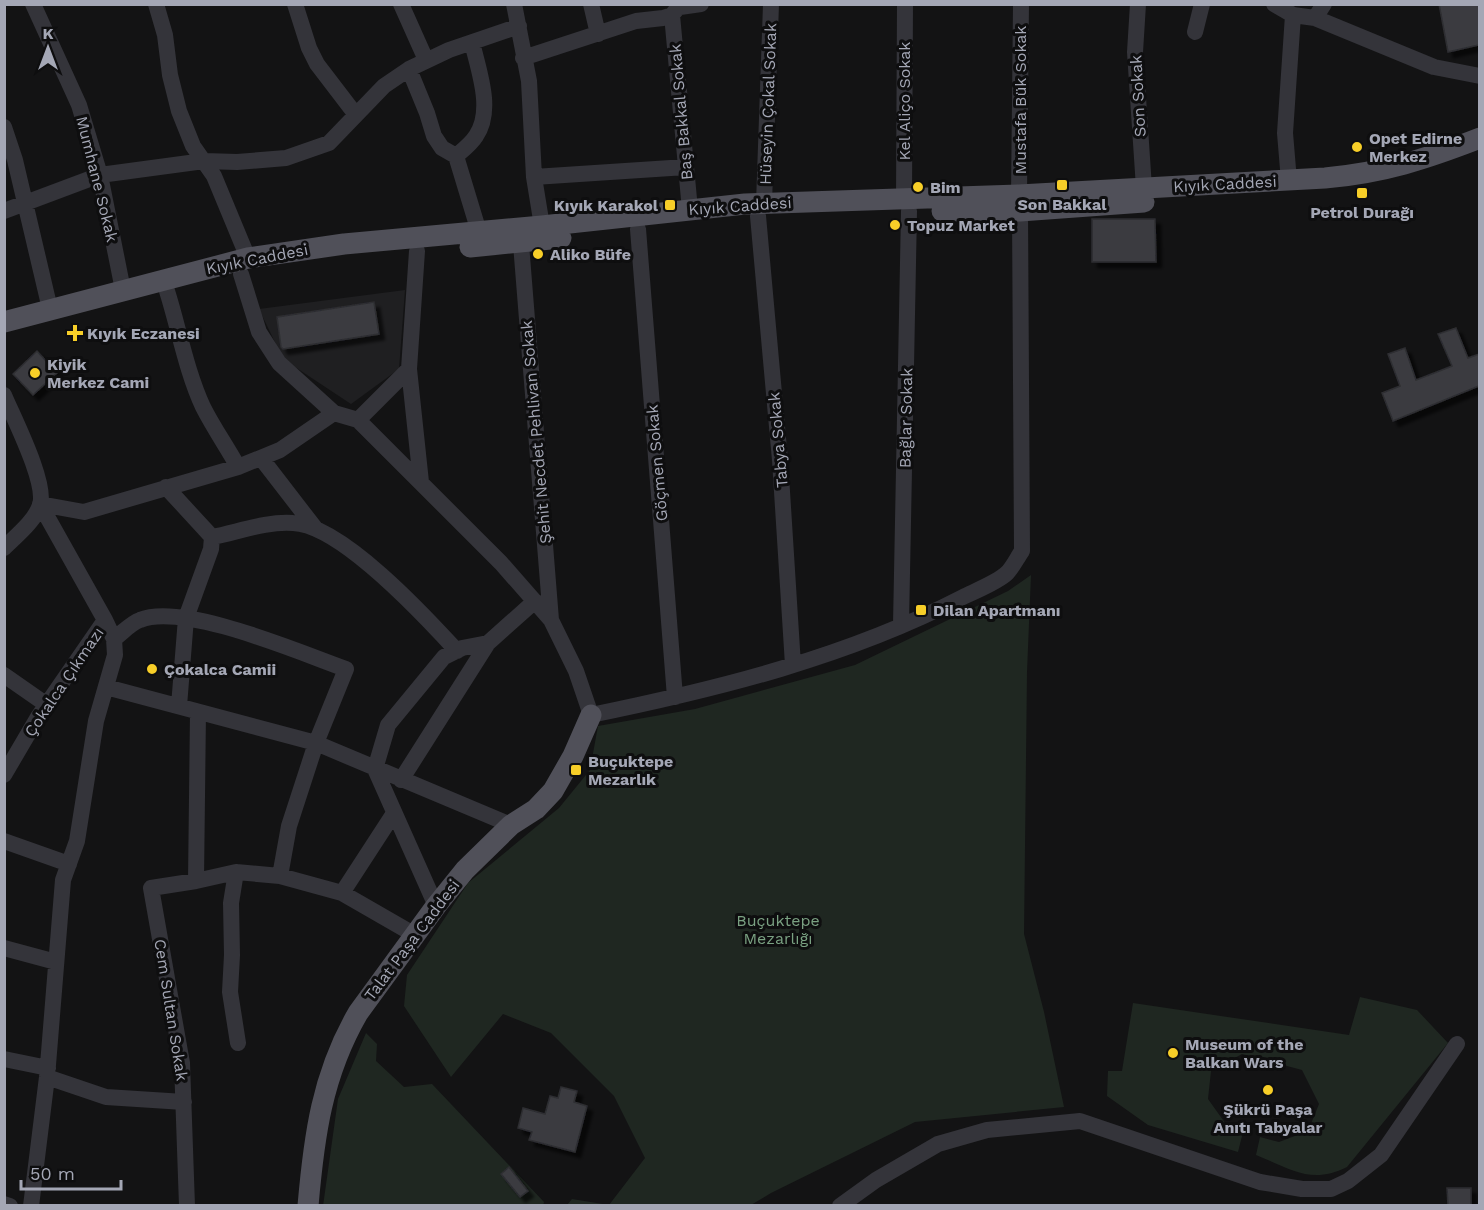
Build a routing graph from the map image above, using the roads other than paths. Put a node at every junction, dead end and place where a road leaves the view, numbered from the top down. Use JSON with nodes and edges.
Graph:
{"nodes":[{"id":1,"x":33,"y":4,"type":"edge"},
{"id":2,"x":156,"y":4,"type":"edge"},
{"id":3,"x":295,"y":4,"type":"edge"},
{"id":4,"x":400,"y":4,"type":"edge"},
{"id":5,"x":514,"y":4,"type":"edge"},
{"id":6,"x":591,"y":4,"type":"edge"},
{"id":7,"x":701,"y":4,"type":"edge"},
{"id":8,"x":771,"y":4,"type":"edge"},
{"id":9,"x":905,"y":4,"type":"edge"},
{"id":10,"x":1021,"y":4,"type":"edge"},
{"id":11,"x":1138,"y":4,"type":"edge"},
{"id":12,"x":1202,"y":4,"type":"edge"},
{"id":13,"x":1274,"y":4,"type":"edge"},
{"id":14,"x":678,"y":9,"type":"edge"},
{"id":15,"x":1320,"y":11,"type":"edge"},
{"id":16,"x":1293,"y":15,"type":"junction"},
{"id":17,"x":519,"y":26,"type":"junction"},
{"id":18,"x":1195,"y":32,"type":"dead end"},
{"id":19,"x":598,"y":34,"type":"junction"},
{"id":20,"x":472,"y":42,"type":"junction"},
{"id":21,"x":523,"y":58,"type":"junction"},
{"id":22,"x":426,"y":60,"type":"junction"},
{"id":23,"x":409,"y":69,"type":"junction"},
{"id":24,"x":1479,"y":76,"type":"edge"},
{"id":25,"x":356,"y":115,"type":"junction"},
{"id":26,"x":4,"y":128,"type":"edge"},
{"id":27,"x":1479,"y":138,"type":"edge"},
{"id":28,"x":1479,"y":152,"type":"edge"},
{"id":29,"x":456,"y":156,"type":"junction"},
{"id":30,"x":204,"y":161,"type":"junction"},
{"id":31,"x":686,"y":167,"type":"junction"},
{"id":32,"x":100,"y":176,"type":"junction"},
{"id":33,"x":534,"y":177,"type":"junction"},
{"id":34,"x":1288,"y":181,"type":"junction"},
{"id":35,"x":1144,"y":188,"type":"junction"},
{"id":36,"x":25,"y":203,"type":"junction"},
{"id":37,"x":1020,"y":203,"type":"junction"},
{"id":38,"x":907,"y":204,"type":"junction"},
{"id":39,"x":690,"y":210,"type":"junction"},
{"id":40,"x":761,"y":210,"type":"junction"},
{"id":41,"x":4,"y":211,"type":"edge"},
{"id":42,"x":542,"y":226,"type":"junction"},
{"id":43,"x":638,"y":229,"type":"junction"},
{"id":44,"x":479,"y":232,"type":"junction"},
{"id":45,"x":520,"y":236,"type":"junction"},
{"id":46,"x":417,"y":251,"type":"junction"},
{"id":47,"x":242,"y":264,"type":"junction"},
{"id":48,"x":123,"y":290,"type":"junction"},
{"id":49,"x":167,"y":291,"type":"junction"},
{"id":50,"x":50,"y":309,"type":"junction"},
{"id":51,"x":4,"y":322,"type":"edge"},
{"id":52,"x":4,"y":334,"type":"edge"},
{"id":53,"x":409,"y":369,"type":"junction"},
{"id":54,"x":4,"y":395,"type":"edge"},
{"id":55,"x":334,"y":413,"type":"junction"},
{"id":56,"x":8,"y":416,"type":"edge"},
{"id":57,"x":358,"y":420,"type":"junction"},
{"id":58,"x":261,"y":458,"type":"junction"},
{"id":59,"x":238,"y":467,"type":"junction"},
{"id":60,"x":421,"y":482,"type":"junction"},
{"id":61,"x":166,"y":487,"type":"junction"},
{"id":62,"x":40,"y":504,"type":"junction"},
{"id":63,"x":315,"y":528,"type":"junction"},
{"id":64,"x":212,"y":537,"type":"junction"},
{"id":65,"x":4,"y":548,"type":"edge"},
{"id":66,"x":535,"y":601,"type":"junction"},
{"id":67,"x":186,"y":618,"type":"junction"},
{"id":68,"x":105,"y":620,"type":"junction"},
{"id":69,"x":551,"y":620,"type":"junction"},
{"id":70,"x":901,"y":626,"type":"junction"},
{"id":71,"x":114,"y":639,"type":"junction"},
{"id":72,"x":488,"y":643,"type":"junction"},
{"id":73,"x":457,"y":651,"type":"junction"},
{"id":74,"x":793,"y":665,"type":"junction"},
{"id":75,"x":4,"y":675,"type":"edge"},
{"id":76,"x":106,"y":687,"type":"junction"},
{"id":77,"x":675,"y":697,"type":"junction"},
{"id":78,"x":47,"y":705,"type":"junction"},
{"id":79,"x":179,"y":706,"type":"junction"},
{"id":80,"x":198,"y":712,"type":"junction"},
{"id":81,"x":591,"y":715,"type":"junction"},
{"id":82,"x":315,"y":743,"type":"junction"},
{"id":83,"x":375,"y":769,"type":"junction"},
{"id":84,"x":4,"y":775,"type":"edge"},
{"id":85,"x":401,"y":780,"type":"junction"},
{"id":86,"x":394,"y":813,"type":"junction"},
{"id":87,"x":511,"y":825,"type":"junction"},
{"id":88,"x":4,"y":841,"type":"edge"},
{"id":89,"x":69,"y":864,"type":"junction"},
{"id":90,"x":236,"y":872,"type":"junction"},
{"id":91,"x":280,"y":876,"type":"junction"},
{"id":92,"x":196,"y":882,"type":"junction"},
{"id":93,"x":342,"y":893,"type":"junction"},
{"id":94,"x":436,"y":906,"type":"junction"},
{"id":95,"x":415,"y":935,"type":"junction"},
{"id":96,"x":4,"y":948,"type":"edge"},
{"id":97,"x":56,"y":962,"type":"junction"},
{"id":98,"x":238,"y":1043,"type":"dead end"},
{"id":99,"x":1457,"y":1044,"type":"dead end"},
{"id":100,"x":4,"y":1059,"type":"edge"},
{"id":101,"x":48,"y":1073,"type":"junction"},
{"id":102,"x":184,"y":1102,"type":"junction"},
{"id":103,"x":4,"y":1204,"type":"edge"},
{"id":104,"x":10,"y":1206,"type":"edge"},
{"id":105,"x":31,"y":1206,"type":"edge"},
{"id":106,"x":187,"y":1206,"type":"edge"},
{"id":107,"x":308,"y":1206,"type":"edge"},
{"id":108,"x":840,"y":1206,"type":"edge"}],
"edges":[{"from":1,"to":32,"type":"street","name":"Mumhane Sokak"},
{"from":2,"to":30,"type":"street"},
{"from":3,"to":25,"type":"street"},
{"from":4,"to":22,"type":"street"},
{"from":5,"to":17,"type":"street"},
{"from":6,"to":19,"type":"street"},
{"from":7,"to":14,"type":"street"},
{"from":8,"to":40,"type":"street","name":"Hüseyin Çokal Sokak"},
{"from":9,"to":38,"type":"street","name":"Kel Aliço Sokak"},
{"from":10,"to":37,"type":"street","name":"Mustafa Bük Sokak"},
{"from":11,"to":35,"type":"street","name":"Son Sokak"},
{"from":12,"to":18,"type":"street"},
{"from":13,"to":16,"type":"street"},
{"from":14,"to":19,"type":"street"},
{"from":14,"to":31,"type":"street","name":"Baş Bakkal Sokak"},
{"from":15,"to":16,"type":"street"},
{"from":15,"to":24,"type":"street"},
{"from":16,"to":34,"type":"street"},
{"from":17,"to":20,"type":"street"},
{"from":17,"to":21,"type":"street"},
{"from":19,"to":21,"type":"street"},
{"from":20,"to":22,"type":"street"},
{"from":20,"to":29,"type":"street"},
{"from":21,"to":33,"type":"street"},
{"from":22,"to":23,"type":"street"},
{"from":23,"to":25,"type":"street"},
{"from":23,"to":29,"type":"street"},
{"from":25,"to":30,"type":"street"},
{"from":26,"to":36,"type":"street"},
{"from":27,"to":34,"type":"main road","name":"Kıyık Caddesi"},
{"from":28,"to":37,"type":"main road","name":"Kıyık Caddesi"},
{"from":29,"to":44,"type":"street"},
{"from":30,"to":32,"type":"street"},
{"from":30,"to":47,"type":"street"},
{"from":31,"to":33,"type":"street"},
{"from":31,"to":39,"type":"street","name":"Baş Bakkal Sokak"},
{"from":32,"to":36,"type":"street"},
{"from":32,"to":48,"type":"street","name":"Mumhane Sokak"},
{"from":33,"to":42,"type":"street"},
{"from":34,"to":35,"type":"main road","name":"Kıyık Caddesi"},
{"from":35,"to":37,"type":"main road","name":"Kıyık Caddesi"},
{"from":36,"to":41,"type":"street"},
{"from":36,"to":50,"type":"street"},
{"from":37,"to":38,"type":"main road","name":"Kıyık Caddesi"},
{"from":37,"to":70,"type":"street","name":"Mustafa Bük Sokak"},
{"from":38,"to":40,"type":"main road","name":"Kıyık Caddesi"},
{"from":38,"to":70,"type":"street","name":"Bağlar Sokak"},
{"from":39,"to":40,"type":"main road","name":"Kıyık Caddesi"},
{"from":39,"to":42,"type":"main road","name":"Kıyık Caddesi"},
{"from":40,"to":43,"type":"main road","name":"Kıyık Caddesi"},
{"from":40,"to":74,"type":"street","name":"Tabya Sokak"},
{"from":42,"to":45,"type":"main road","name":"Kıyık Caddesi"},
{"from":43,"to":45,"type":"main road","name":"Kıyık Caddesi"},
{"from":43,"to":77,"type":"street","name":"Göçmen Sokak"},
{"from":44,"to":45,"type":"main road","name":"Kıyık Caddesi"},
{"from":44,"to":47,"type":"main road","name":"Kıyık Caddesi"},
{"from":45,"to":46,"type":"main road","name":"Kıyık Caddesi"},
{"from":45,"to":69,"type":"street","name":"Şehit Necdet Pehlivan Sokak"},
{"from":46,"to":47,"type":"main road","name":"Kıyık Caddesi"},
{"from":46,"to":53,"type":"street"},
{"from":47,"to":48,"type":"main road","name":"Kıyık Caddesi"},
{"from":47,"to":49,"type":"main road","name":"Kıyık Caddesi"},
{"from":47,"to":55,"type":"street"},
{"from":48,"to":50,"type":"main road","name":"Kıyık Caddesi"},
{"from":49,"to":52,"type":"main road","name":"Kıyık Caddesi"},
{"from":49,"to":59,"type":"street"},
{"from":50,"to":51,"type":"main road","name":"Kıyık Caddesi"},
{"from":53,"to":57,"type":"street"},
{"from":53,"to":60,"type":"street"},
{"from":54,"to":56,"type":"street"},
{"from":55,"to":57,"type":"street"},
{"from":55,"to":58,"type":"street"},
{"from":56,"to":62,"type":"street"},
{"from":57,"to":60,"type":"street"},
{"from":58,"to":59,"type":"street"},
{"from":58,"to":63,"type":"street"},
{"from":59,"to":61,"type":"street"},
{"from":60,"to":66,"type":"street"},
{"from":61,"to":62,"type":"street"},
{"from":61,"to":64,"type":"street"},
{"from":62,"to":65,"type":"street"},
{"from":62,"to":68,"type":"street"},
{"from":63,"to":64,"type":"street"},
{"from":63,"to":73,"type":"street"},
{"from":64,"to":67,"type":"street"},
{"from":66,"to":69,"type":"street"},
{"from":66,"to":72,"type":"street"},
{"from":67,"to":71,"type":"street"},
{"from":67,"to":79,"type":"street"},
{"from":67,"to":82,"type":"street"},
{"from":68,"to":71,"type":"street"},
{"from":68,"to":78,"type":"street","name":"Çokalca Çıkmazı"},
{"from":69,"to":81,"type":"street"},
{"from":70,"to":74,"type":"street","name":"Mustafa Bük Sokak"},
{"from":71,"to":76,"type":"street"},
{"from":72,"to":73,"type":"street"},
{"from":72,"to":85,"type":"street"},
{"from":73,"to":83,"type":"street"},
{"from":74,"to":77,"type":"street","name":"Mustafa Bük Sokak"},
{"from":75,"to":78,"type":"street"},
{"from":76,"to":79,"type":"street"},
{"from":76,"to":89,"type":"street"},
{"from":77,"to":81,"type":"street","name":"Mustafa Bük Sokak"},
{"from":78,"to":84,"type":"street","name":"Çokalca Çıkmazı"},
{"from":79,"to":80,"type":"street"},
{"from":80,"to":82,"type":"street"},
{"from":80,"to":92,"type":"street"},
{"from":81,"to":87,"type":"main road","name":"Talat Paşa Caddesi"},
{"from":82,"to":83,"type":"street"},
{"from":82,"to":91,"type":"street"},
{"from":83,"to":85,"type":"street"},
{"from":83,"to":86,"type":"street"},
{"from":85,"to":87,"type":"street"},
{"from":86,"to":93,"type":"street"},
{"from":86,"to":94,"type":"street"},
{"from":87,"to":94,"type":"main road","name":"Talat Paşa Caddesi"},
{"from":88,"to":89,"type":"street"},
{"from":89,"to":97,"type":"street"},
{"from":90,"to":91,"type":"street"},
{"from":90,"to":92,"type":"street"},
{"from":90,"to":98,"type":"street"},
{"from":91,"to":93,"type":"street"},
{"from":92,"to":102,"type":"street","name":"Cem Sultan Sokak"},
{"from":93,"to":95,"type":"street"},
{"from":94,"to":95,"type":"main road","name":"Talat Paşa Caddesi"},
{"from":95,"to":107,"type":"main road","name":"Talat Paşa Caddesi"},
{"from":96,"to":97,"type":"street"},
{"from":97,"to":101,"type":"street"},
{"from":99,"to":108,"type":"street"},
{"from":100,"to":101,"type":"street"},
{"from":101,"to":102,"type":"street"},
{"from":101,"to":105,"type":"street"},
{"from":102,"to":106,"type":"street","name":"Cem Sultan Sokak"},
{"from":103,"to":104,"type":"street"}]}
